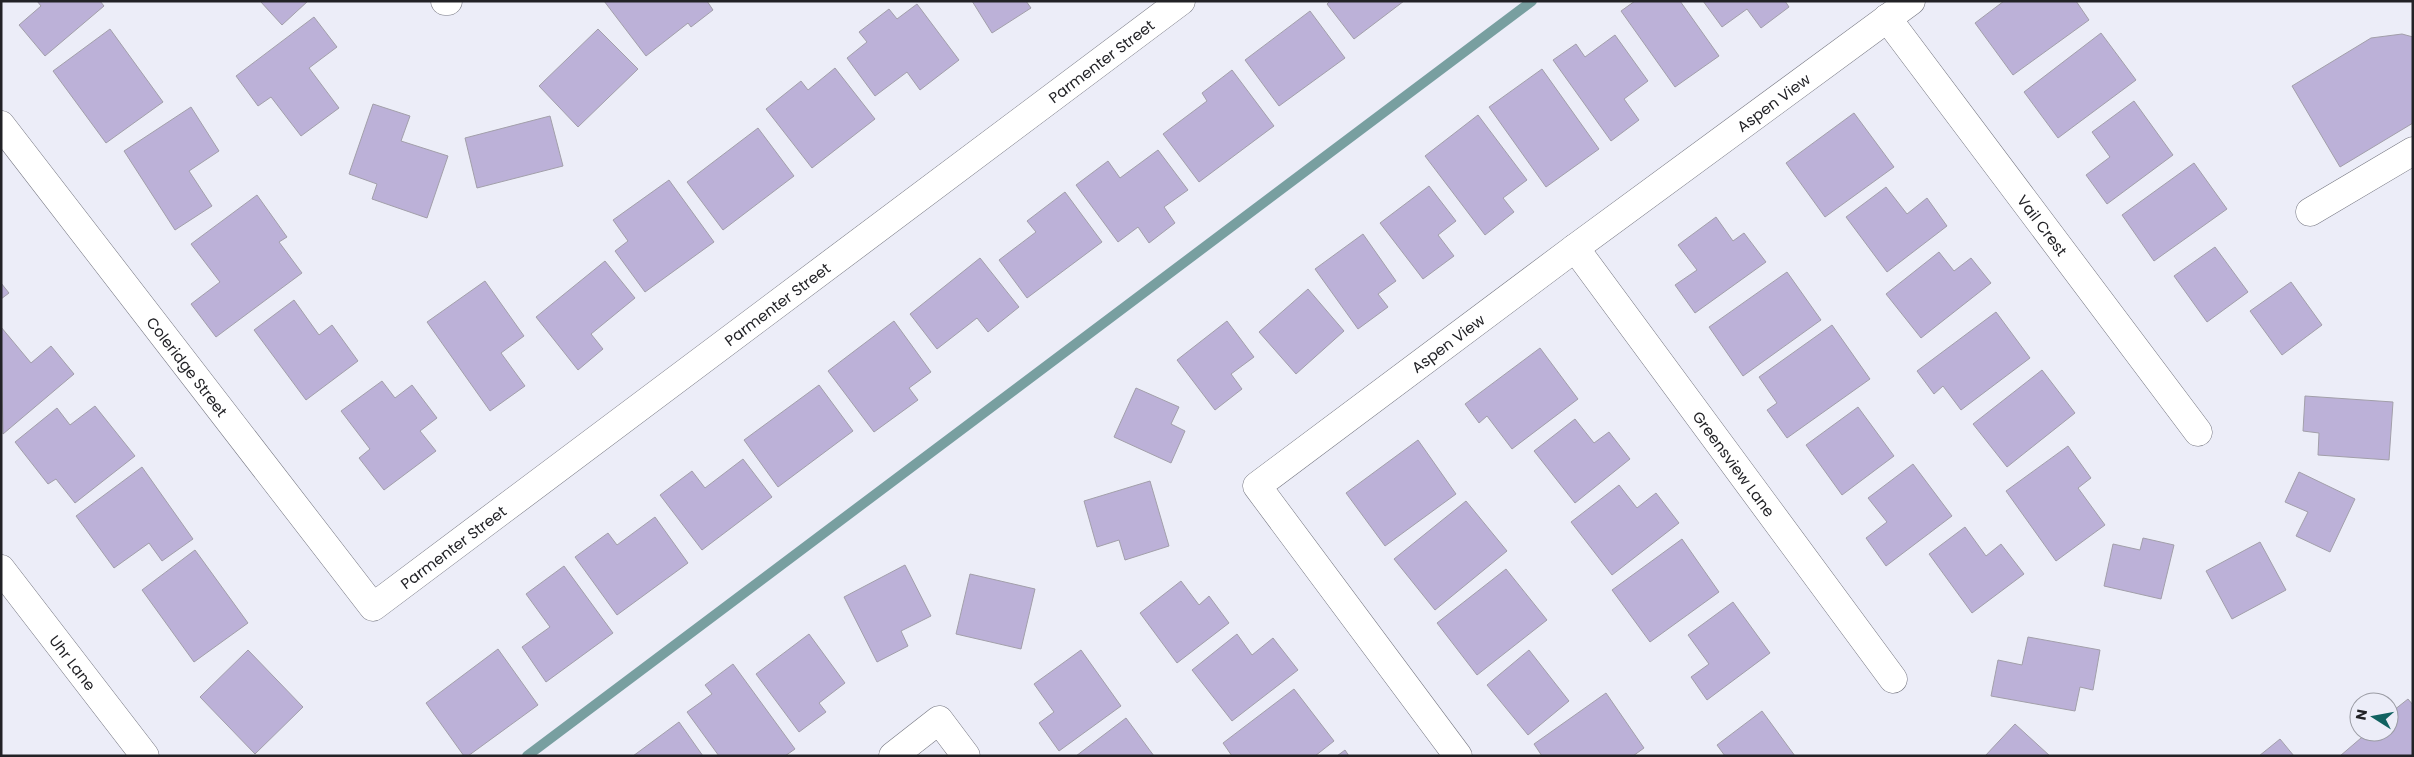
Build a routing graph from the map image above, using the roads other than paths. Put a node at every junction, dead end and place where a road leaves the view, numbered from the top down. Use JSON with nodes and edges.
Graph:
{"nodes":[{"id":1,"x":1181,"y":1,"type":"edge"},
{"id":2,"x":1911,"y":1,"type":"edge"},
{"id":3,"x":1887,"y":18,"type":"junction"},
{"id":4,"x":1,"y":126,"type":"edge"},
{"id":5,"x":2413,"y":150,"type":"edge"},
{"id":6,"x":2310,"y":212,"type":"dead end"},
{"id":7,"x":1575,"y":248,"type":"junction"},
{"id":8,"x":2198,"y":432,"type":"dead end"},
{"id":9,"x":1,"y":570,"type":"edge"},
{"id":10,"x":373,"y":607,"type":"joint"},
{"id":11,"x":1893,"y":679,"type":"dead end"},
{"id":12,"x":144,"y":756,"type":"edge"},
{"id":13,"x":893,"y":756,"type":"edge"},
{"id":14,"x":966,"y":756,"type":"edge"},
{"id":15,"x":1458,"y":756,"type":"edge"}],
"edges":[{"from":1,"to":10,"type":"street","name":"Parmenter Street"},
{"from":2,"to":3,"type":"street","name":"Aspen View"},
{"from":3,"to":7,"type":"street","name":"Aspen View"},
{"from":3,"to":8,"type":"street","name":"Vail Crest"},
{"from":4,"to":10,"type":"street","name":"Coleridge Street"},
{"from":5,"to":6,"type":"street"},
{"from":7,"to":11,"type":"street","name":"Greensview Lane"},
{"from":7,"to":15,"type":"street","name":"Aspen View"},
{"from":9,"to":12,"type":"street","name":"Uhr Lane"},
{"from":13,"to":14,"type":"street"}]}
